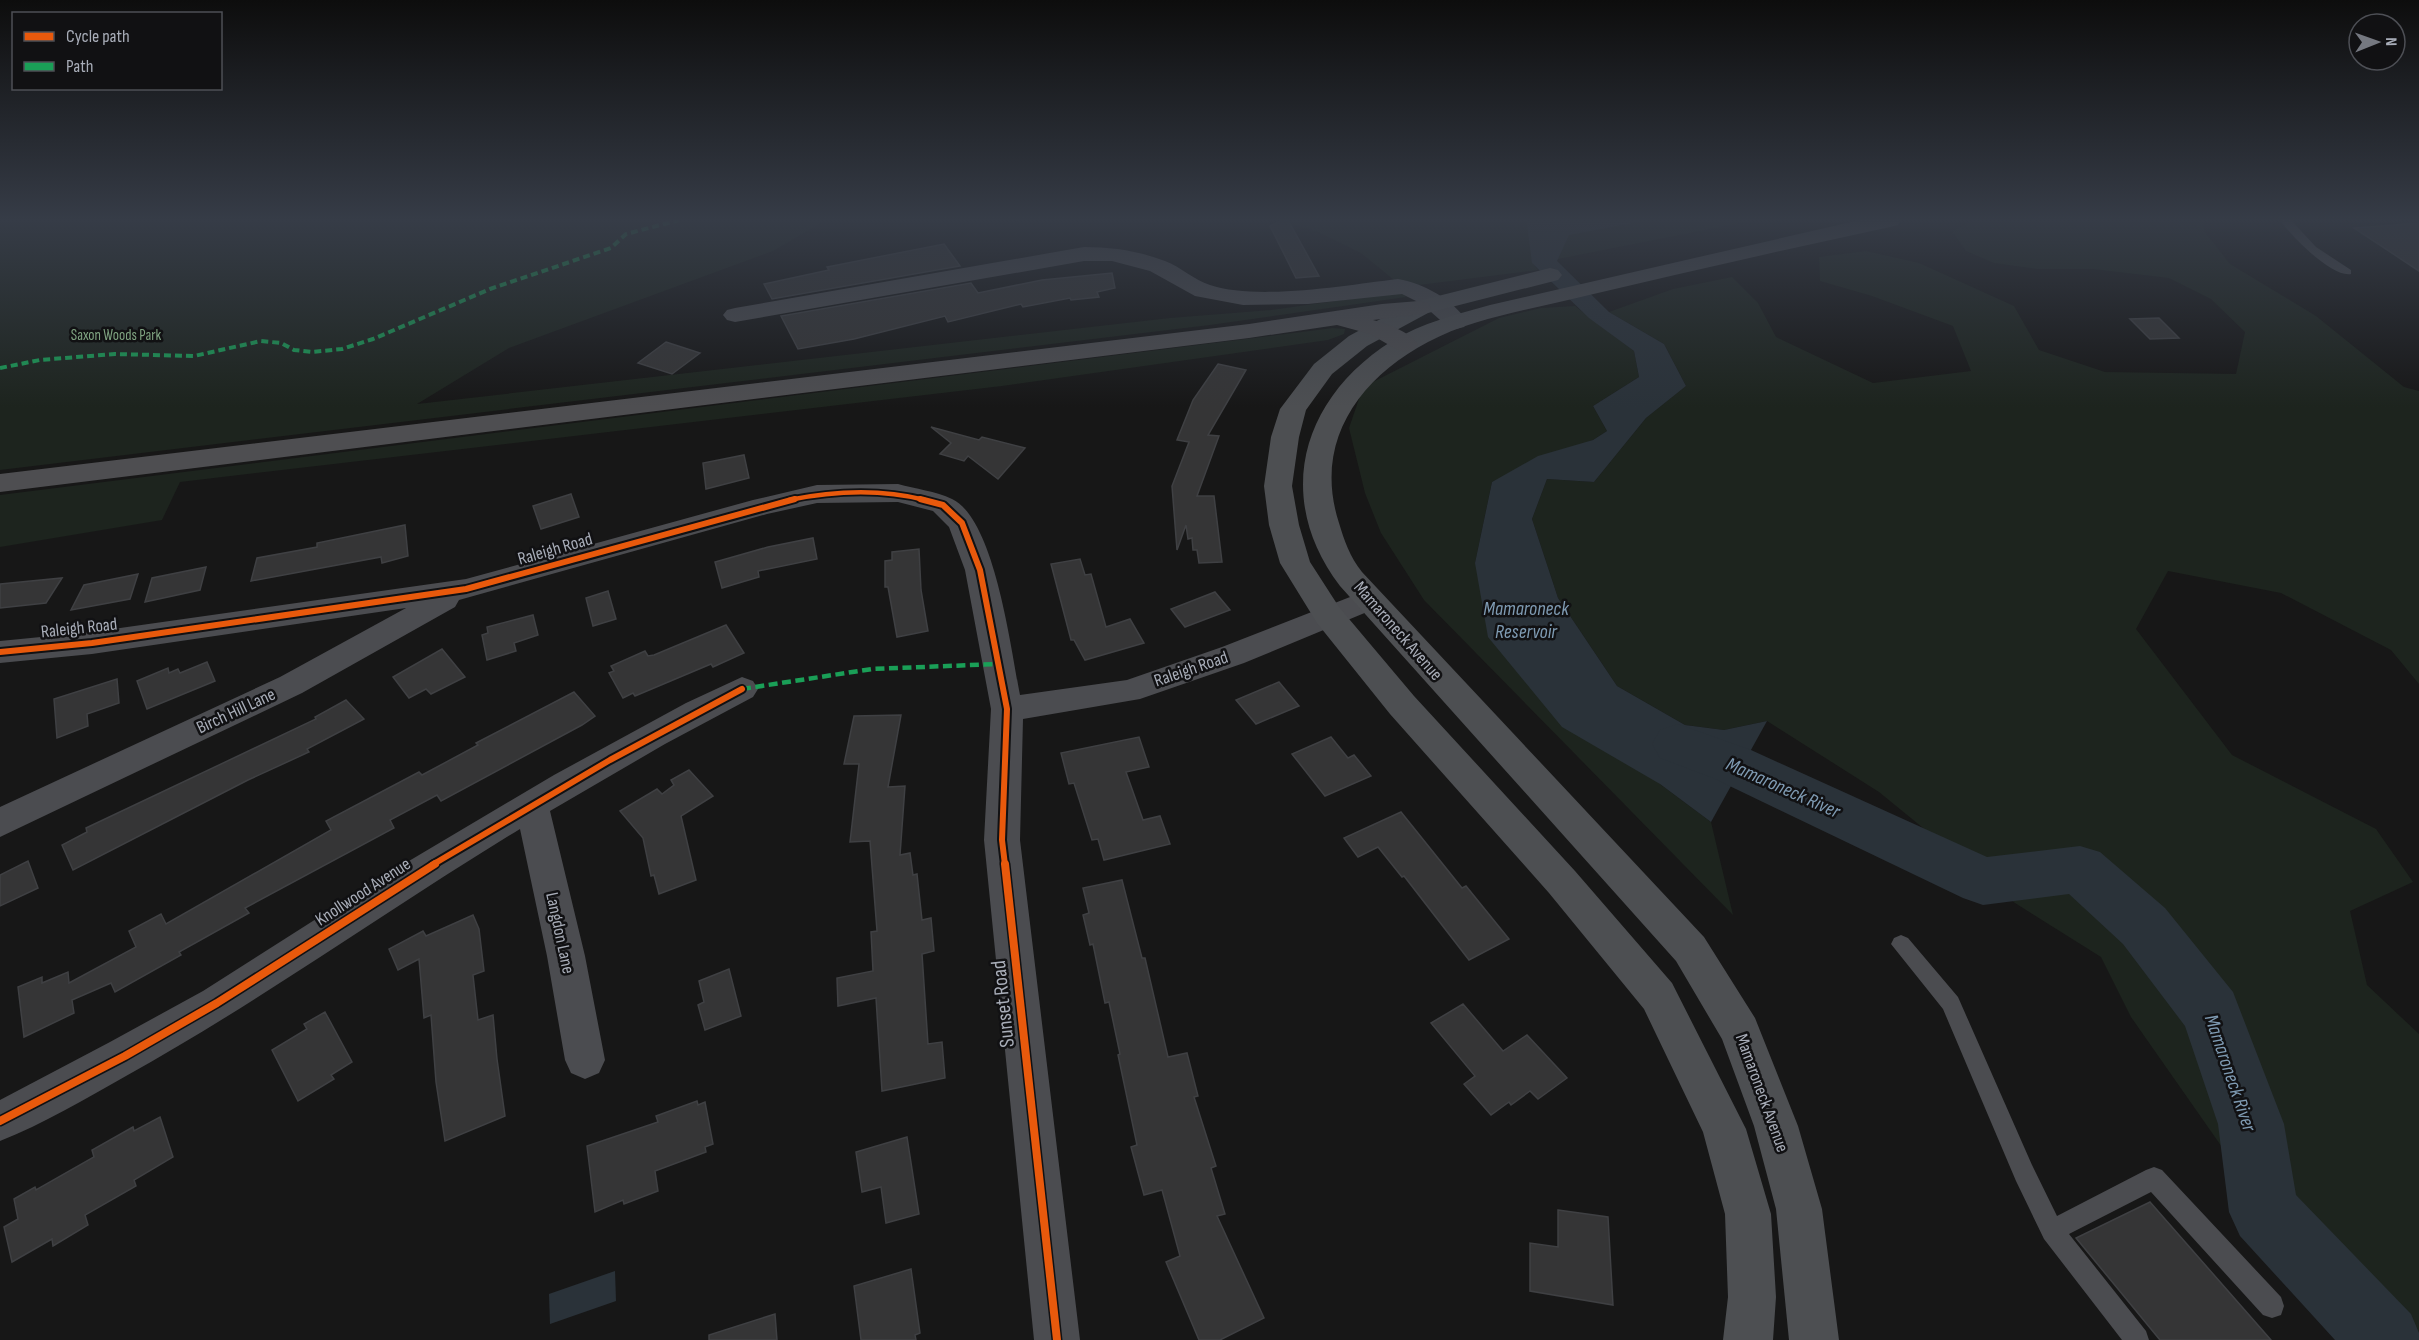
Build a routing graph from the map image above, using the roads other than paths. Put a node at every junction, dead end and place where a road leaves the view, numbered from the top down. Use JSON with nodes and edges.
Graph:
{"nodes":[{"id":1,"x":921,"y":283,"type":"edge"},
{"id":2,"x":1188,"y":283,"type":"edge"},
{"id":3,"x":1518,"y":283,"type":"edge"},
{"id":4,"x":1611,"y":283,"type":"edge"},
{"id":5,"x":1427,"y":305,"type":"junction"},
{"id":6,"x":735,"y":315,"type":"dead end"},
{"id":7,"x":1339,"y":319,"type":"junction"},
{"id":8,"x":1456,"y":322,"type":"junction"},
{"id":9,"x":1379,"y":329,"type":"junction"},
{"id":10,"x":1405,"y":344,"type":"junction"},
{"id":11,"x":0,"y":483,"type":"edge"},
{"id":12,"x":466,"y":589,"type":"junction"},
{"id":13,"x":1368,"y":600,"type":"junction"},
{"id":14,"x":1328,"y":615,"type":"junction"},
{"id":15,"x":0,"y":651,"type":"edge"},
{"id":16,"x":998,"y":664,"type":"joint"},
{"id":17,"x":742,"y":689,"type":"dead end"},
{"id":18,"x":1007,"y":709,"type":"junction"},
{"id":19,"x":532,"y":806,"type":"junction"},
{"id":20,"x":0,"y":823,"type":"edge"},
{"id":21,"x":1901,"y":944,"type":"dead end"},
{"id":22,"x":585,"y":1060,"type":"dead end"},
{"id":23,"x":0,"y":1121,"type":"edge"},
{"id":24,"x":2052,"y":1231,"type":"junction"},
{"id":25,"x":2272,"y":1305,"type":"dead end"},
{"id":26,"x":1057,"y":1340,"type":"edge"},
{"id":27,"x":1748,"y":1340,"type":"edge"},
{"id":28,"x":1814,"y":1340,"type":"edge"},
{"id":29,"x":2137,"y":1340,"type":"edge"}],
"edges":[{"from":1,"to":6,"type":"street"},
{"from":2,"to":5,"type":"street"},
{"from":3,"to":5,"type":"main road"},
{"from":4,"to":8,"type":"main road","name":"Mamaroneck Avenue"},
{"from":5,"to":7,"type":"highway"},
{"from":5,"to":8,"type":"street"},
{"from":5,"to":9,"type":"main road"},
{"from":7,"to":9,"type":"highway"},
{"from":7,"to":11,"type":"highway"},
{"from":8,"to":10,"type":"main road","name":"Mamaroneck Avenue"},
{"from":9,"to":10,"type":"highway"},
{"from":9,"to":14,"type":"main road"},
{"from":10,"to":13,"type":"main road","name":"Mamaroneck Avenue"},
{"from":12,"to":15,"type":"street","name":"Raleigh Road"},
{"from":12,"to":16,"type":"street","name":"Raleigh Road"},
{"from":12,"to":20,"type":"street","name":"Birch Hill Lane"},
{"from":13,"to":14,"type":"street","name":"Raleigh Road"},
{"from":13,"to":28,"type":"main road","name":"Mamaroneck Avenue"},
{"from":14,"to":18,"type":"street","name":"Raleigh Road"},
{"from":14,"to":27,"type":"main road"},
{"from":16,"to":18,"type":"street","name":"Sunset Road"},
{"from":17,"to":19,"type":"street","name":"Knollwood Avenue"},
{"from":18,"to":26,"type":"street","name":"Sunset Road"},
{"from":19,"to":22,"type":"street","name":"Langdon Lane"},
{"from":19,"to":23,"type":"street","name":"Knollwood Avenue"},
{"from":21,"to":24,"type":"lane"},
{"from":24,"to":25,"type":"lane"},
{"from":24,"to":29,"type":"lane"}]}
